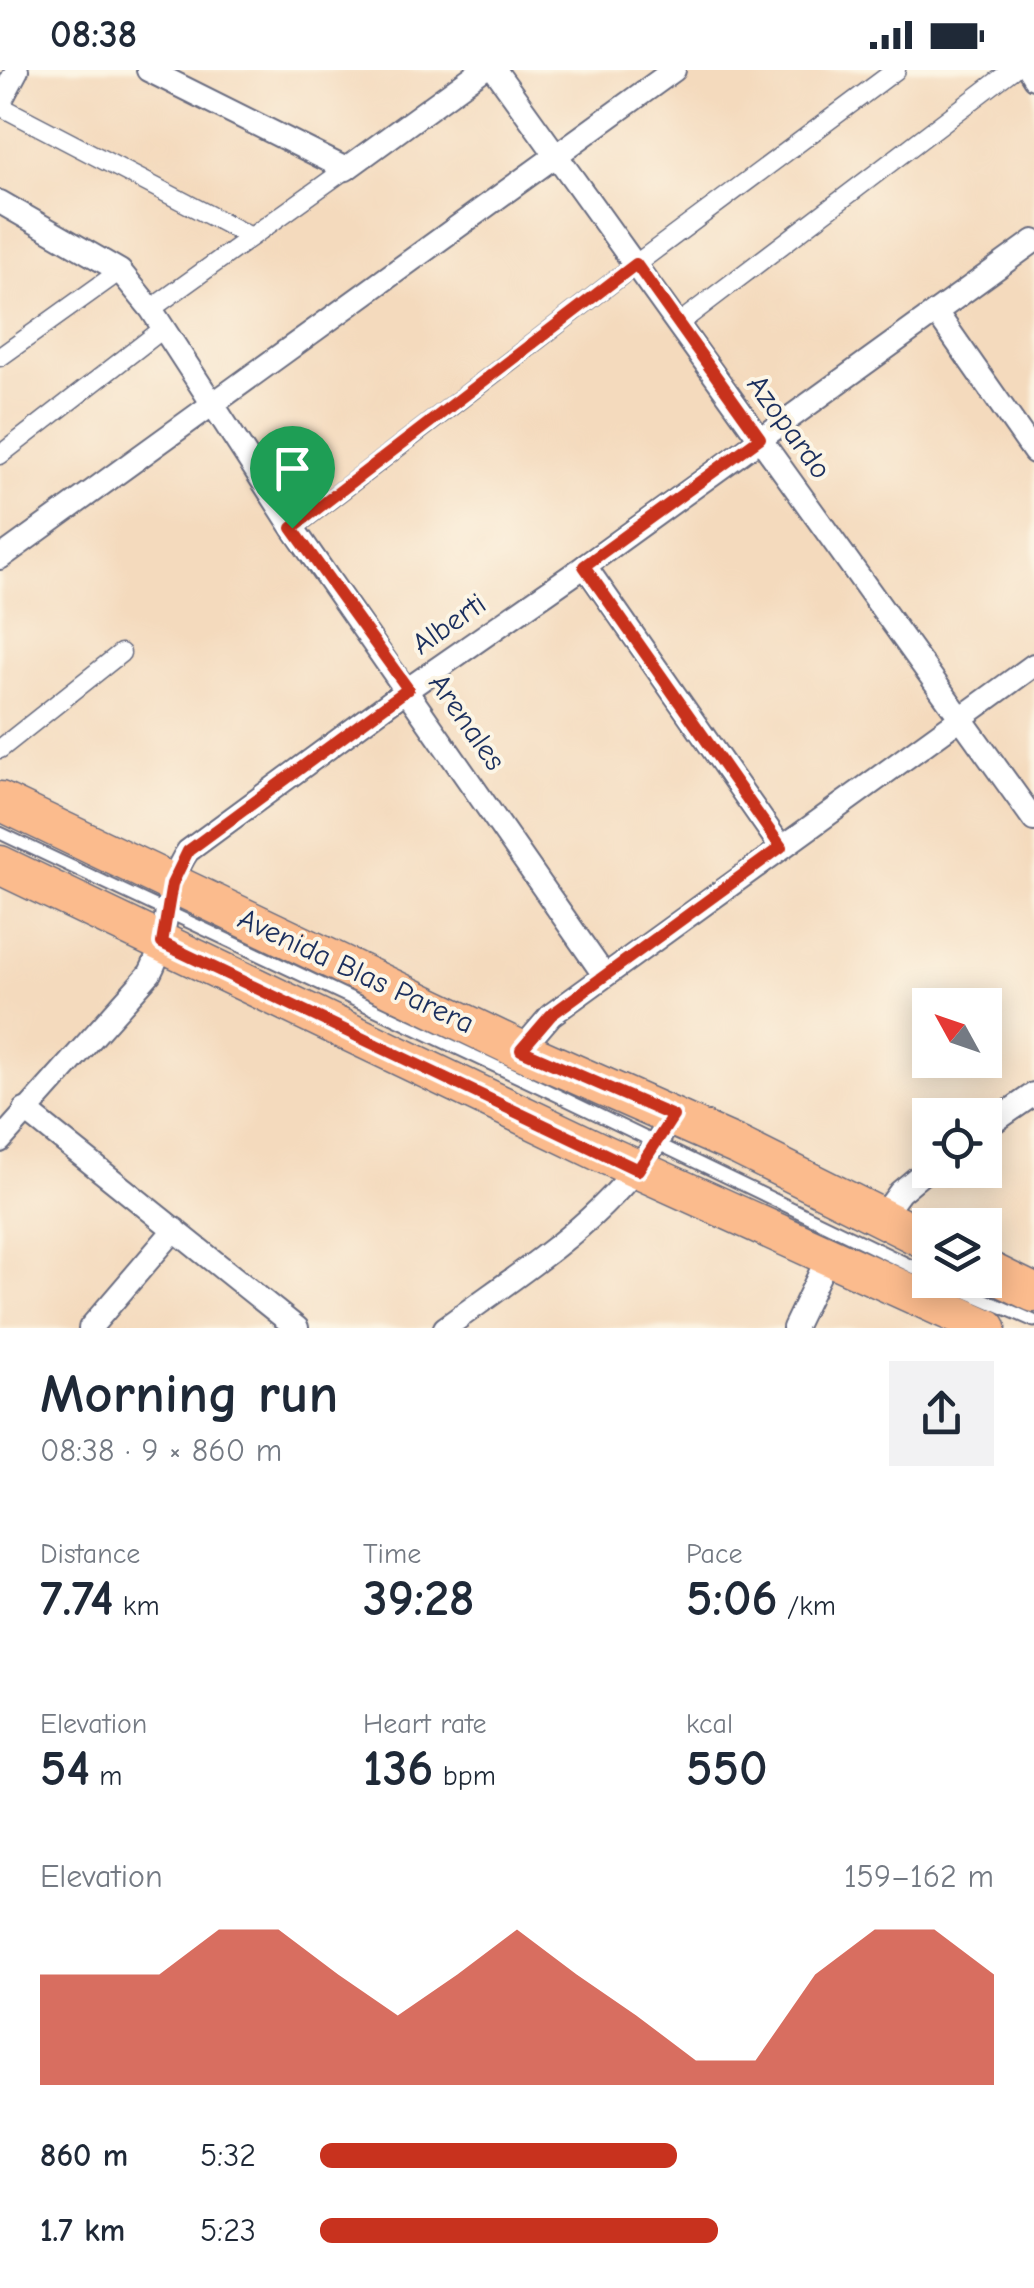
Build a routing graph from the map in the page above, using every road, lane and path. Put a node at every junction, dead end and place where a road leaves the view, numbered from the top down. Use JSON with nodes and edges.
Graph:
{"nodes":[{"id":1,"x":148,"y":70,"type":"edge"},
{"id":2,"x":482,"y":70,"type":"edge"},
{"id":3,"x":495,"y":70,"type":"edge"},
{"id":4,"x":674,"y":70,"type":"edge"},
{"id":5,"x":896,"y":70,"type":"edge"},
{"id":6,"x":1012,"y":70,"type":"edge"},
{"id":7,"x":1028,"y":70,"type":"edge"},
{"id":8,"x":10,"y":74,"type":"edge"},
{"id":9,"x":1034,"y":78,"type":"edge"},
{"id":10,"x":0,"y":104,"type":"edge"},
{"id":11,"x":556,"y":154,"type":"junction"},
{"id":12,"x":346,"y":169,"type":"junction"},
{"id":13,"x":0,"y":202,"type":"edge"},
{"id":14,"x":250,"y":237,"type":"junction"},
{"id":15,"x":1034,"y":241,"type":"edge"},
{"id":16,"x":636,"y":264,"type":"junction"},
{"id":17,"x":120,"y":271,"type":"junction"},
{"id":18,"x":936,"y":312,"type":"junction"},
{"id":19,"x":158,"y":318,"type":"junction"},
{"id":20,"x":678,"y":324,"type":"junction"},
{"id":21,"x":0,"y":358,"type":"edge"},
{"id":22,"x":212,"y":405,"type":"junction"},
{"id":23,"x":760,"y":438,"type":"junction"},
{"id":24,"x":1034,"y":452,"type":"edge"},
{"id":25,"x":0,"y":455,"type":"edge"},
{"id":26,"x":292,"y":528,"type":"junction"},
{"id":27,"x":0,"y":558,"type":"edge"},
{"id":28,"x":584,"y":566,"type":"junction"},
{"id":29,"x":121,"y":653,"type":"dead end"},
{"id":30,"x":1034,"y":665,"type":"edge"},
{"id":31,"x":408,"y":689,"type":"junction"},
{"id":32,"x":961,"y":717,"type":"junction"},
{"id":33,"x":0,"y":749,"type":"edge"},
{"id":34,"x":0,"y":801,"type":"edge"},
{"id":35,"x":1034,"y":820,"type":"edge"},
{"id":36,"x":0,"y":833,"type":"edge"},
{"id":37,"x":781,"y":847,"type":"junction"},
{"id":38,"x":0,"y":865,"type":"edge"},
{"id":39,"x":167,"y":912,"type":"junction"},
{"id":40,"x":604,"y":975,"type":"junction"},
{"id":41,"x":521,"y":1050,"type":"junction"},
{"id":42,"x":1034,"y":1094,"type":"edge"},
{"id":43,"x":25,"y":1110,"type":"junction"},
{"id":44,"x":1002,"y":1116,"type":"edge"},
{"id":45,"x":0,"y":1141,"type":"edge"},
{"id":46,"x":656,"y":1143,"type":"junction"},
{"id":47,"x":912,"y":1182,"type":"edge"},
{"id":48,"x":881,"y":1218,"type":"junction"},
{"id":49,"x":175,"y":1229,"type":"junction"},
{"id":50,"x":912,"y":1233,"type":"edge"},
{"id":51,"x":829,"y":1255,"type":"junction"},
{"id":52,"x":912,"y":1266,"type":"edge"},
{"id":53,"x":1002,"y":1277,"type":"edge"},
{"id":54,"x":1034,"y":1292,"type":"edge"},
{"id":55,"x":981,"y":1298,"type":"edge"},
{"id":56,"x":1034,"y":1321,"type":"edge"},
{"id":57,"x":90,"y":1328,"type":"edge"},
{"id":58,"x":298,"y":1328,"type":"edge"},
{"id":59,"x":445,"y":1328,"type":"edge"},
{"id":60,"x":794,"y":1328,"type":"edge"},
{"id":61,"x":987,"y":1328,"type":"edge"}],
"edges":[{"from":1,"to":12,"type":"street"},
{"from":2,"to":12,"type":"street"},
{"from":3,"to":11,"type":"street","name":"Azopardo"},
{"from":4,"to":11,"type":"street"},
{"from":5,"to":16,"type":"street"},
{"from":6,"to":20,"type":"street"},
{"from":7,"to":9,"type":"street"},
{"from":8,"to":10,"type":"street"},
{"from":10,"to":14,"type":"street"},
{"from":11,"to":16,"type":"street","name":"Azopardo"},
{"from":11,"to":22,"type":"street"},
{"from":12,"to":14,"type":"street"},
{"from":13,"to":17,"type":"street","name":"Arenales"},
{"from":14,"to":19,"type":"street"},
{"from":15,"to":18,"type":"street","name":"Alberti"},
{"from":16,"to":20,"type":"street","name":"Azopardo"},
{"from":16,"to":26,"type":"street"},
{"from":17,"to":19,"type":"street","name":"Arenales"},
{"from":17,"to":21,"type":"street"},
{"from":18,"to":23,"type":"street","name":"Alberti"},
{"from":18,"to":24,"type":"street"},
{"from":19,"to":22,"type":"street","name":"Arenales"},
{"from":19,"to":25,"type":"street"},
{"from":20,"to":23,"type":"street","name":"Azopardo"},
{"from":22,"to":26,"type":"street","name":"Arenales"},
{"from":22,"to":27,"type":"street"},
{"from":23,"to":28,"type":"street","name":"Alberti"},
{"from":23,"to":32,"type":"street","name":"Azopardo"},
{"from":26,"to":31,"type":"street","name":"Arenales"},
{"from":28,"to":31,"type":"street","name":"Alberti"},
{"from":28,"to":37,"type":"street"},
{"from":29,"to":33,"type":"street"},
{"from":30,"to":32,"type":"street"},
{"from":31,"to":39,"type":"street","name":"Alberti"},
{"from":31,"to":40,"type":"street","name":"Arenales"},
{"from":32,"to":35,"type":"street","name":"Azopardo"},
{"from":32,"to":37,"type":"street"},
{"from":34,"to":39,"type":"main road","name":"Avenida Blas Parera"},
{"from":36,"to":39,"type":"lane"},
{"from":37,"to":40,"type":"street"},
{"from":38,"to":39,"type":"main road","name":"Avenida Blas Parera"},
{"from":39,"to":41,"type":"main road","name":"Avenida Blas Parera"},
{"from":39,"to":43,"type":"street","name":"Alberti"},
{"from":39,"to":46,"type":"main road","name":"Avenida Blas Parera"},
{"from":40,"to":41,"type":"street"},
{"from":41,"to":46,"type":"main road","name":"Avenida Blas Parera"},
{"from":42,"to":44,"type":"street"},
{"from":43,"to":45,"type":"street","name":"Alberti"},
{"from":43,"to":49,"type":"street"},
{"from":46,"to":48,"type":"main road","name":"Avenida Blas Parera"},
{"from":46,"to":51,"type":"main road","name":"Avenida Blas Parera"},
{"from":46,"to":52,"type":"lane"},
{"from":46,"to":59,"type":"street"},
{"from":47,"to":48,"type":"street"},
{"from":48,"to":50,"type":"main road","name":"Avenida Blas Parera"},
{"from":49,"to":57,"type":"street"},
{"from":49,"to":58,"type":"street"},
{"from":51,"to":60,"type":"street"},
{"from":51,"to":61,"type":"main road","name":"Avenida Blas Parera"},
{"from":53,"to":54,"type":"main road"},
{"from":55,"to":56,"type":"lane"}]}
